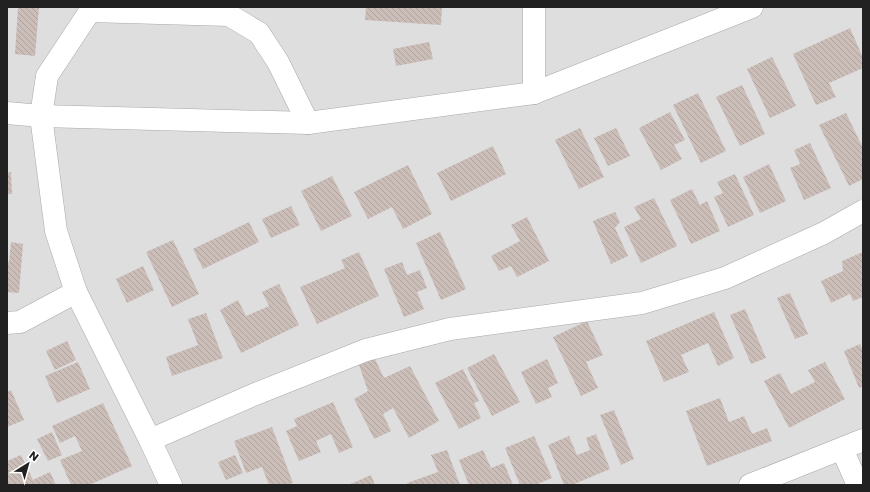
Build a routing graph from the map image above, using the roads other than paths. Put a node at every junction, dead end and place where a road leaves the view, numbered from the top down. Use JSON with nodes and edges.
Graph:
{"nodes":[{"id":1,"x":534,"y":7,"type":"edge"},
{"id":2,"x":752,"y":7,"type":"edge"},
{"id":3,"x":90,"y":9,"type":"edge"},
{"id":4,"x":534,"y":93,"type":"junction"},
{"id":5,"x":7,"y":113,"type":"edge"},
{"id":6,"x":41,"y":116,"type":"junction"},
{"id":7,"x":308,"y":122,"type":"junction"},
{"id":8,"x":863,"y":211,"type":"edge"},
{"id":9,"x":76,"y":292,"type":"junction"},
{"id":10,"x":7,"y":323,"type":"edge"},
{"id":11,"x":150,"y":440,"type":"junction"},
{"id":12,"x":863,"y":440,"type":"edge"},
{"id":13,"x":842,"y":449,"type":"junction"},
{"id":14,"x":171,"y":485,"type":"edge"},
{"id":15,"x":750,"y":485,"type":"edge"},
{"id":16,"x":858,"y":485,"type":"edge"}],
"edges":[{"from":1,"to":4,"type":"street"},
{"from":2,"to":4,"type":"street"},
{"from":3,"to":6,"type":"street"},
{"from":3,"to":7,"type":"street"},
{"from":4,"to":7,"type":"street"},
{"from":5,"to":6,"type":"street"},
{"from":6,"to":7,"type":"street"},
{"from":6,"to":9,"type":"street"},
{"from":8,"to":11,"type":"street"},
{"from":9,"to":10,"type":"street"},
{"from":9,"to":11,"type":"street"},
{"from":11,"to":14,"type":"street"},
{"from":12,"to":13,"type":"street"},
{"from":13,"to":15,"type":"street"},
{"from":13,"to":16,"type":"street"}]}
